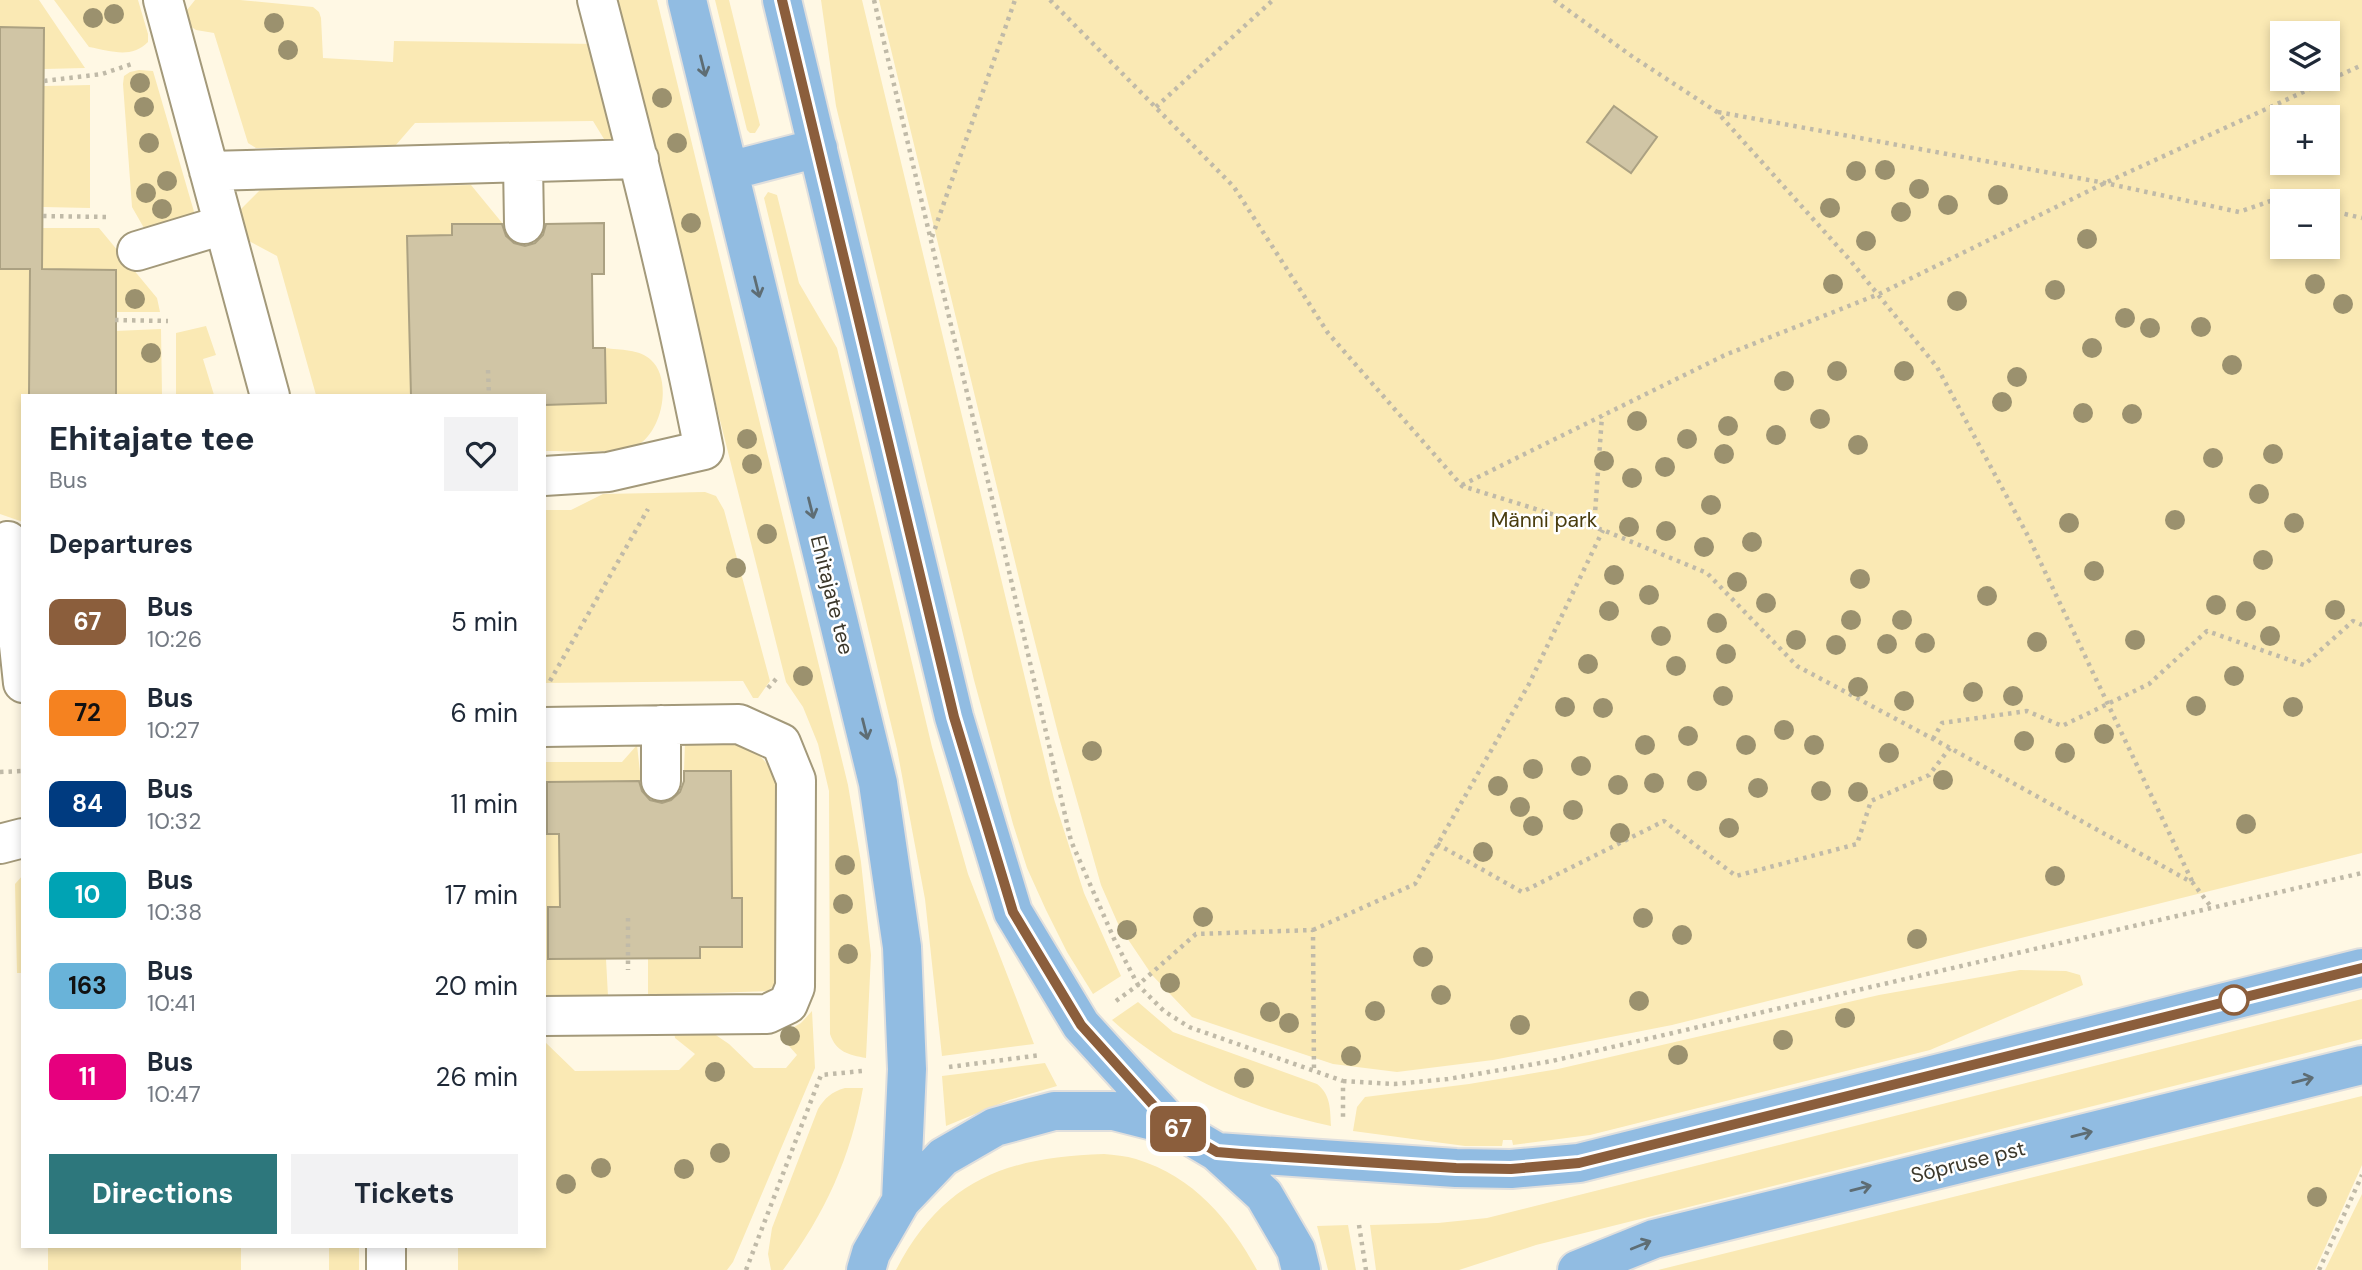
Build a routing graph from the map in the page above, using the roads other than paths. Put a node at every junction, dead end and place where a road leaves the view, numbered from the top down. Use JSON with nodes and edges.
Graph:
{"nodes":[{"id":1,"x":597,"y":0,"type":"edge"},
{"id":2,"x":687,"y":0,"type":"edge"},
{"id":3,"x":782,"y":0,"type":"edge"},
{"id":4,"x":171,"y":10,"type":"edge"},
{"id":5,"x":818,"y":148,"type":"junction"},
{"id":6,"x":639,"y":159,"type":"junction"},
{"id":7,"x":523,"y":164,"type":"junction"},
{"id":8,"x":209,"y":172,"type":"junction"},
{"id":9,"x":729,"y":172,"type":"junction"},
{"id":10,"x":524,"y":223,"type":"dead end"},
{"id":11,"x":223,"y":225,"type":"junction"},
{"id":12,"x":137,"y":251,"type":"dead end"},
{"id":13,"x":269,"y":394,"type":"edge"},
{"id":14,"x":546,"y":476,"type":"edge"},
{"id":15,"x":8,"y":541,"type":"dead end"},
{"id":16,"x":7,"y":590,"type":"edge"},
{"id":17,"x":21,"y":671,"type":"edge"},
{"id":18,"x":661,"y":725,"type":"junction"},
{"id":19,"x":546,"y":727,"type":"edge"},
{"id":20,"x":661,"y":781,"type":"dead end"},
{"id":21,"x":21,"y":839,"type":"edge"},
{"id":22,"x":0,"y":844,"type":"edge"},
{"id":23,"x":2362,"y":968,"type":"edge"},
{"id":24,"x":546,"y":1016,"type":"edge"},
{"id":25,"x":2362,"y":1065,"type":"edge"},
{"id":26,"x":1172,"y":1126,"type":"junction"},
{"id":27,"x":1217,"y":1152,"type":"junction"},
{"id":28,"x":901,"y":1201,"type":"junction"},
{"id":29,"x":386,"y":1248,"type":"edge"},
{"id":30,"x":863,"y":1264,"type":"edge"},
{"id":31,"x":386,"y":1270,"type":"edge"},
{"id":32,"x":1301,"y":1270,"type":"edge"},
{"id":33,"x":1577,"y":1270,"type":"edge"}],
"edges":[{"from":1,"to":6,"type":"street"},
{"from":2,"to":9,"type":"main road","name":"Ehitajate tee","one_way":true},
{"from":3,"to":5,"type":"main road"},
{"from":4,"to":8,"type":"street"},
{"from":5,"to":9,"type":"main road"},
{"from":5,"to":26,"type":"main road"},
{"from":6,"to":7,"type":"street"},
{"from":6,"to":14,"type":"street"},
{"from":7,"to":8,"type":"street"},
{"from":7,"to":10,"type":"street"},
{"from":8,"to":11,"type":"street"},
{"from":9,"to":28,"type":"main road","name":"Ehitajate tee","one_way":true},
{"from":11,"to":12,"type":"street"},
{"from":11,"to":13,"type":"street"},
{"from":15,"to":16,"type":"street"},
{"from":16,"to":17,"type":"street"},
{"from":18,"to":19,"type":"street"},
{"from":18,"to":20,"type":"street"},
{"from":18,"to":24,"type":"street"},
{"from":21,"to":22,"type":"street"},
{"from":23,"to":27,"type":"main road"},
{"from":33,"to":25,"type":"main road","name":"Sõpruse pst","one_way":true},
{"from":26,"to":27,"type":"main road"},
{"from":26,"to":28,"type":"main road"},
{"from":27,"to":32,"type":"main road"},
{"from":28,"to":30,"type":"main road"},
{"from":29,"to":31,"type":"street"}]}
